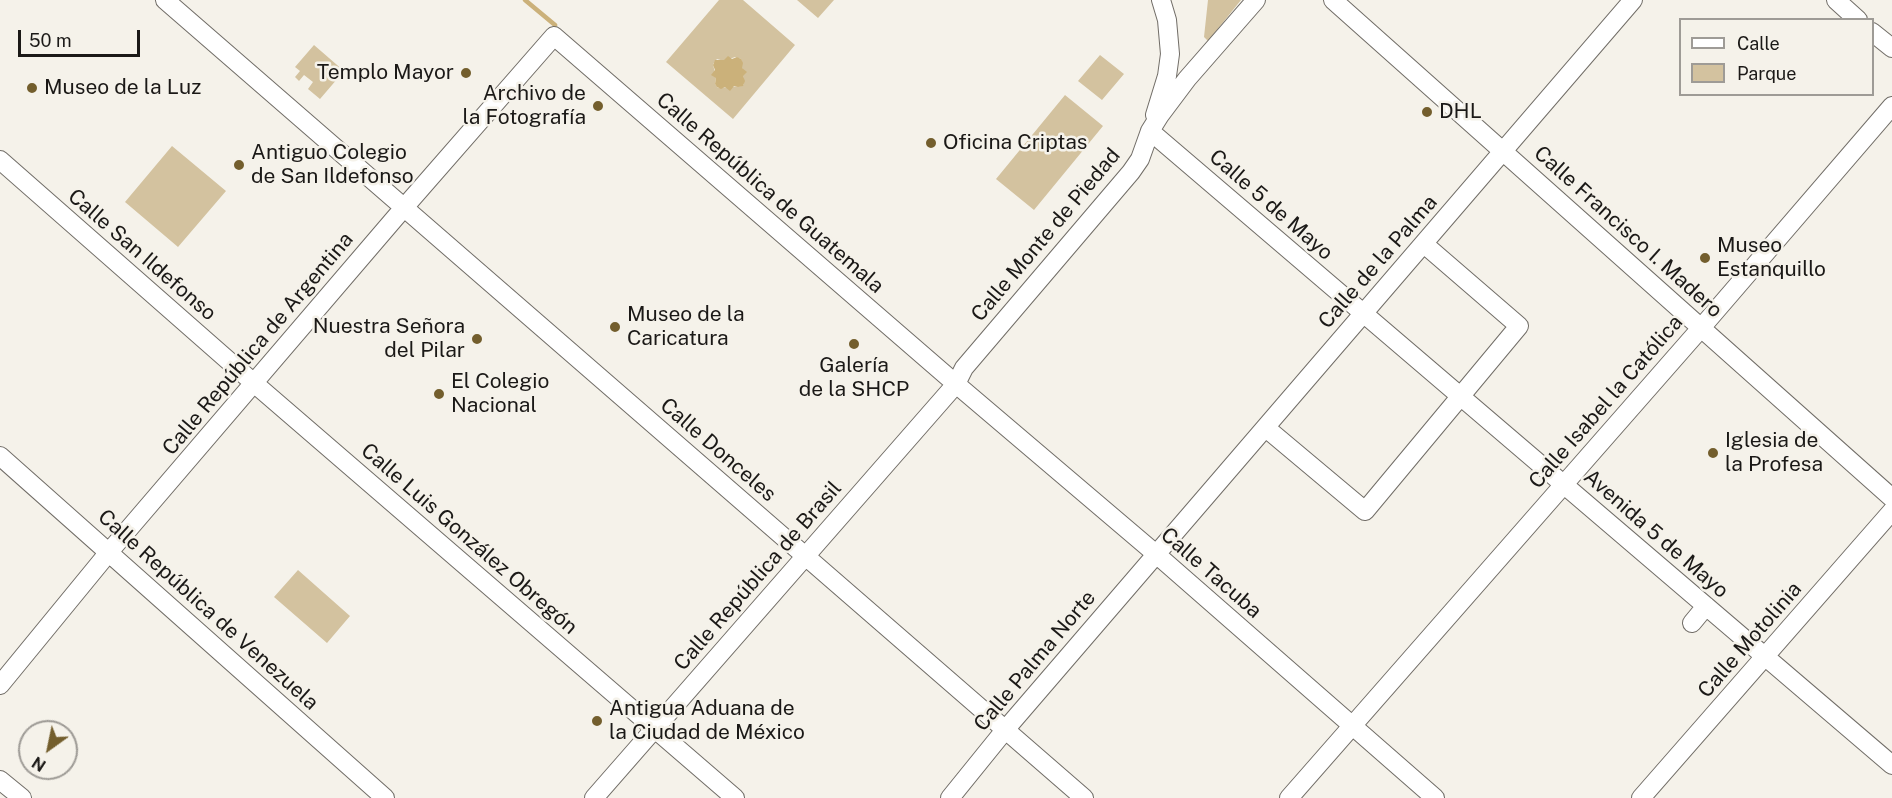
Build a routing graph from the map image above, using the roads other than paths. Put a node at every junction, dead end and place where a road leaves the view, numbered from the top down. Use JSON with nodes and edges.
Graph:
{"nodes":[{"id":1,"x":165,"y":0,"type":"edge"},
{"id":2,"x":1161,"y":0,"type":"edge"},
{"id":3,"x":1256,"y":0,"type":"edge"},
{"id":4,"x":1334,"y":0,"type":"edge"},
{"id":5,"x":1633,"y":0,"type":"edge"},
{"id":6,"x":1836,"y":0,"type":"edge"},
{"id":7,"x":1856,"y":18,"type":"edge"},
{"id":8,"x":1874,"y":34,"type":"edge"},
{"id":9,"x":554,"y":36,"type":"joint"},
{"id":10,"x":1892,"y":48,"type":"edge"},
{"id":11,"x":1892,"y":106,"type":"edge"},
{"id":12,"x":1150,"y":131,"type":"junction"},
{"id":13,"x":1503,"y":151,"type":"junction"},
{"id":14,"x":0,"y":160,"type":"edge"},
{"id":15,"x":404,"y":208,"type":"junction"},
{"id":16,"x":1424,"y":244,"type":"junction"},
{"id":17,"x":1363,"y":313,"type":"junction"},
{"id":18,"x":1701,"y":328,"type":"junction"},
{"id":19,"x":255,"y":384,"type":"junction"},
{"id":20,"x":956,"y":384,"type":"junction"},
{"id":21,"x":1462,"y":397,"type":"junction"},
{"id":22,"x":1266,"y":428,"type":"junction"},
{"id":23,"x":0,"y":456,"type":"edge"},
{"id":24,"x":1564,"y":484,"type":"junction"},
{"id":25,"x":1892,"y":498,"type":"edge"},
{"id":26,"x":1892,"y":511,"type":"edge"},
{"id":27,"x":110,"y":552,"type":"junction"},
{"id":28,"x":1156,"y":554,"type":"junction"},
{"id":29,"x":807,"y":556,"type":"junction"},
{"id":30,"x":1706,"y":606,"type":"junction"},
{"id":31,"x":1692,"y":623,"type":"dead end"},
{"id":32,"x":1766,"y":657,"type":"junction"},
{"id":33,"x":0,"y":685,"type":"edge"},
{"id":34,"x":1353,"y":726,"type":"junction"},
{"id":35,"x":653,"y":728,"type":"junction"},
{"id":36,"x":1005,"y":730,"type":"junction"},
{"id":37,"x":1892,"y":765,"type":"edge"},
{"id":38,"x":0,"y":780,"type":"edge"},
{"id":39,"x":21,"y":798,"type":"edge"},
{"id":40,"x":385,"y":798,"type":"edge"},
{"id":41,"x":594,"y":798,"type":"edge"},
{"id":42,"x":735,"y":798,"type":"edge"},
{"id":43,"x":950,"y":798,"type":"edge"},
{"id":44,"x":1084,"y":798,"type":"edge"},
{"id":45,"x":1289,"y":798,"type":"edge"},
{"id":46,"x":1435,"y":798,"type":"edge"},
{"id":47,"x":1641,"y":798,"type":"edge"}],
"edges":[{"from":1,"to":15,"type":"street","name":"Calle Donceles"},
{"from":2,"to":12,"type":"street"},
{"from":3,"to":12,"type":"street","name":"Calle Monte de Piedad"},
{"from":4,"to":13,"type":"street","name":"Calle Francisco I. Madero"},
{"from":5,"to":13,"type":"street","name":"Calle de la Palma"},
{"from":6,"to":7,"type":"street"},
{"from":8,"to":10,"type":"street"},
{"from":9,"to":15,"type":"street","name":"Calle República de Argentina"},
{"from":9,"to":20,"type":"street","name":"Calle República de Guatemala"},
{"from":11,"to":18,"type":"street","name":"Calle Isabel la Católica"},
{"from":12,"to":17,"type":"street","name":"Calle 5 de Mayo"},
{"from":12,"to":20,"type":"street","name":"Calle Monte de Piedad"},
{"from":13,"to":16,"type":"street","name":"Calle de la Palma"},
{"from":13,"to":18,"type":"street","name":"Calle Francisco I. Madero"},
{"from":14,"to":19,"type":"street","name":"Calle San Ildefonso"},
{"from":15,"to":19,"type":"street","name":"Calle República de Argentina"},
{"from":15,"to":29,"type":"street","name":"Calle Donceles"},
{"from":16,"to":17,"type":"street","name":"Calle de la Palma"},
{"from":16,"to":21,"type":"street"},
{"from":17,"to":21,"type":"street","name":"Avenida 5 de Mayo"},
{"from":17,"to":22,"type":"street","name":"Calle de la Palma"},
{"from":18,"to":24,"type":"street","name":"Calle Isabel la Católica"},
{"from":18,"to":25,"type":"street","name":"Calle Francisco I. Madero"},
{"from":19,"to":27,"type":"street","name":"Calle República de Argentina"},
{"from":19,"to":35,"type":"street","name":"Calle Luis González Obregón"},
{"from":20,"to":28,"type":"street","name":"Calle Tacuba"},
{"from":20,"to":29,"type":"street","name":"Calle República de Brasil"},
{"from":21,"to":22,"type":"street"},
{"from":21,"to":24,"type":"street","name":"Avenida 5 de Mayo"},
{"from":22,"to":28,"type":"street","name":"Calle de la Palma"},
{"from":23,"to":27,"type":"street","name":"Calle República de Venezuela"},
{"from":24,"to":30,"type":"street","name":"Avenida 5 de Mayo"},
{"from":24,"to":34,"type":"street","name":"Calle Isabel la Católica"},
{"from":26,"to":32,"type":"street","name":"Calle Motolinia"},
{"from":27,"to":33,"type":"street","name":"Calle República de Argentina"},
{"from":27,"to":40,"type":"street","name":"Calle República de Venezuela"},
{"from":28,"to":34,"type":"street","name":"Calle Tacuba"},
{"from":28,"to":36,"type":"street","name":"Calle Palma Norte"},
{"from":29,"to":35,"type":"street","name":"Calle República de Brasil"},
{"from":29,"to":36,"type":"street","name":"Calle Donceles"},
{"from":30,"to":31,"type":"street"},
{"from":30,"to":32,"type":"street","name":"Avenida 5 de Mayo"},
{"from":32,"to":37,"type":"street","name":"Avenida 5 de Mayo"},
{"from":32,"to":47,"type":"street","name":"Calle Motolinia"},
{"from":34,"to":45,"type":"street","name":"Calle Isabel la Católica"},
{"from":34,"to":46,"type":"street","name":"Calle Tacuba"},
{"from":35,"to":41,"type":"street","name":"Calle República de Brasil"},
{"from":35,"to":42,"type":"street","name":"Calle Luis González Obregón"},
{"from":36,"to":43,"type":"street","name":"Calle Palma Norte"},
{"from":36,"to":44,"type":"street","name":"Calle Donceles"},
{"from":38,"to":39,"type":"street"}]}
